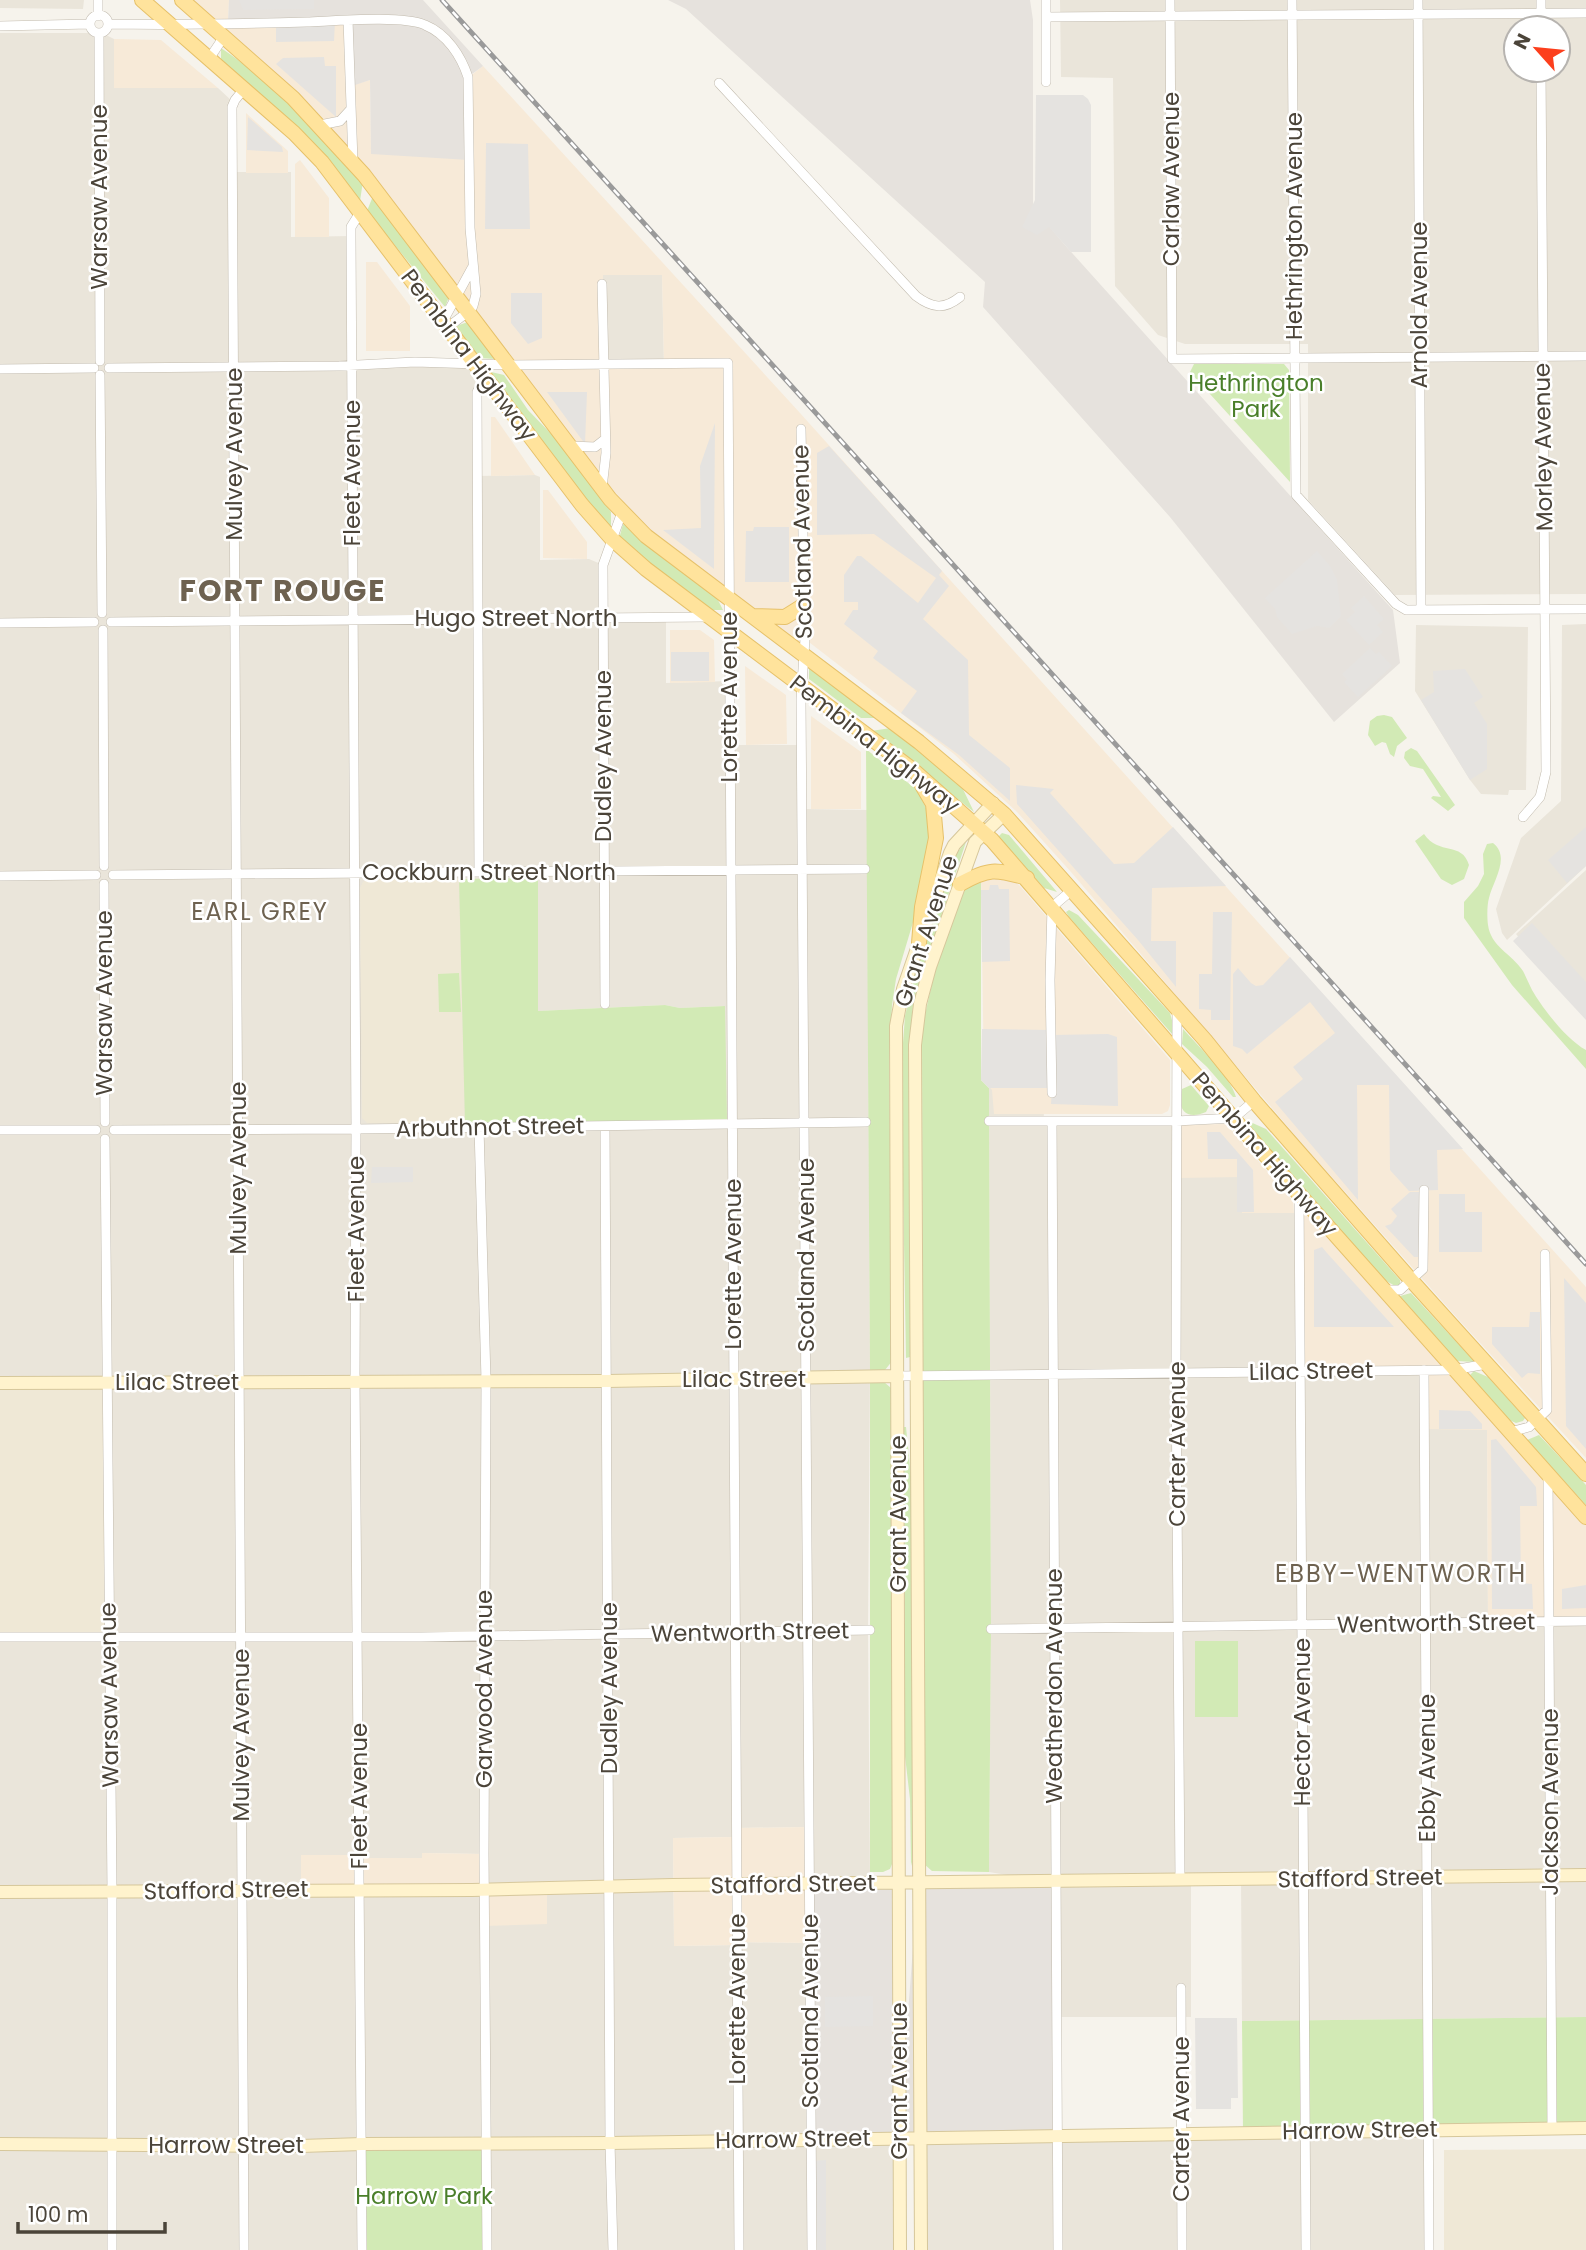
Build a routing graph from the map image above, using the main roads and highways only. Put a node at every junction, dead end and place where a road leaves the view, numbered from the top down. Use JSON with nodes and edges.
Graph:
{"nodes":[{"id":1,"x":142,"y":0,"type":"edge"},
{"id":2,"x":182,"y":0,"type":"edge"},
{"id":3,"x":365,"y":175,"type":"junction"},
{"id":4,"x":361,"y":211,"type":"junction"},
{"id":5,"x":804,"y":605,"type":"road end"},
{"id":6,"x":752,"y":616,"type":"junction"},
{"id":7,"x":845,"y":719,"type":"junction"},
{"id":8,"x":889,"y":720,"type":"junction"},
{"id":9,"x":913,"y":770,"type":"junction"},
{"id":10,"x":1027,"y":878,"type":"junction"},
{"id":11,"x":960,"y":884,"type":"road end"},
{"id":12,"x":919,"y":943,"type":"road end"},
{"id":13,"x":1586,"y":1474,"type":"edge"},
{"id":14,"x":1586,"y":1517,"type":"edge"}],
"edges":[{"from":1,"to":4,"type":"main road","name":"Pembina Highway"},
{"from":2,"to":3,"type":"main road","name":"Pembina Highway"},
{"from":3,"to":4,"type":"main road"},
{"from":3,"to":6,"type":"main road","name":"Pembina Highway"},
{"from":4,"to":7,"type":"main road","name":"Pembina Highway"},
{"from":5,"to":6,"type":"main road"},
{"from":6,"to":8,"type":"main road","name":"Pembina Highway"},
{"from":7,"to":8,"type":"main road"},
{"from":7,"to":9,"type":"main road","name":"Pembina Highway"},
{"from":8,"to":13,"type":"main road","name":"Pembina Highway"},
{"from":9,"to":10,"type":"main road","name":"Pembina Highway"},
{"from":9,"to":12,"type":"main road"},
{"from":10,"to":11,"type":"main road"},
{"from":10,"to":14,"type":"main road","name":"Pembina Highway"}]}
